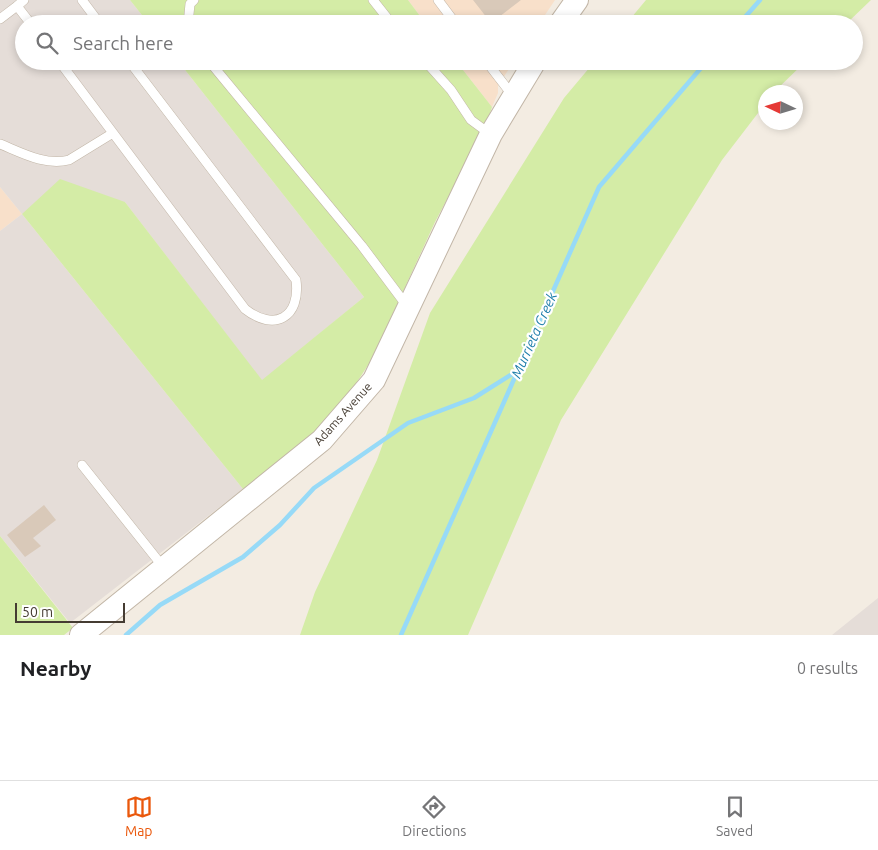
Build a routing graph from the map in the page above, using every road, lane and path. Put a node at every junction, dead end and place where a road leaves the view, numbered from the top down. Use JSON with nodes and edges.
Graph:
{"nodes":[{"id":1,"x":82,"y":0,"type":"edge"},
{"id":2,"x":194,"y":0,"type":"edge"},
{"id":3,"x":373,"y":0,"type":"edge"},
{"id":4,"x":438,"y":0,"type":"edge"},
{"id":5,"x":577,"y":0,"type":"edge"},
{"id":6,"x":21,"y":3,"type":"edge"},
{"id":7,"x":27,"y":15,"type":"edge"},
{"id":8,"x":93,"y":15,"type":"edge"},
{"id":9,"x":189,"y":15,"type":"edge"},
{"id":10,"x":385,"y":15,"type":"edge"},
{"id":11,"x":449,"y":15,"type":"edge"},
{"id":12,"x":566,"y":15,"type":"edge"},
{"id":13,"x":0,"y":19,"type":"edge"},
{"id":14,"x":66,"y":70,"type":"edge"},
{"id":15,"x":136,"y":70,"type":"edge"},
{"id":16,"x":216,"y":70,"type":"edge"},
{"id":17,"x":433,"y":70,"type":"edge"},
{"id":18,"x":493,"y":70,"type":"edge"},
{"id":19,"x":529,"y":70,"type":"edge"},
{"id":20,"x":513,"y":97,"type":"junction"},
{"id":21,"x":113,"y":133,"type":"junction"},
{"id":22,"x":491,"y":134,"type":"junction"},
{"id":23,"x":0,"y":144,"type":"edge"},
{"id":24,"x":408,"y":308,"type":"junction"},
{"id":25,"x":82,"y":465,"type":"dead end"},
{"id":26,"x":164,"y":568,"type":"junction"},
{"id":27,"x":81,"y":635,"type":"edge"}],
"edges":[{"from":1,"to":8,"type":"lane"},
{"from":2,"to":9,"type":"lane"},
{"from":3,"to":10,"type":"lane"},
{"from":4,"to":11,"type":"lane"},
{"from":5,"to":12,"type":"street"},
{"from":6,"to":7,"type":"lane"},
{"from":6,"to":13,"type":"lane"},
{"from":14,"to":21,"type":"lane"},
{"from":15,"to":21,"type":"lane"},
{"from":16,"to":24,"type":"lane"},
{"from":17,"to":22,"type":"lane"},
{"from":18,"to":20,"type":"lane"},
{"from":19,"to":20,"type":"street","name":"Adams Avenue"},
{"from":20,"to":22,"type":"street","name":"Adams Avenue"},
{"from":21,"to":23,"type":"lane"},
{"from":22,"to":24,"type":"street","name":"Adams Avenue"},
{"from":24,"to":26,"type":"street","name":"Adams Avenue"},
{"from":25,"to":26,"type":"lane"},
{"from":26,"to":27,"type":"street","name":"Adams Avenue"}]}
